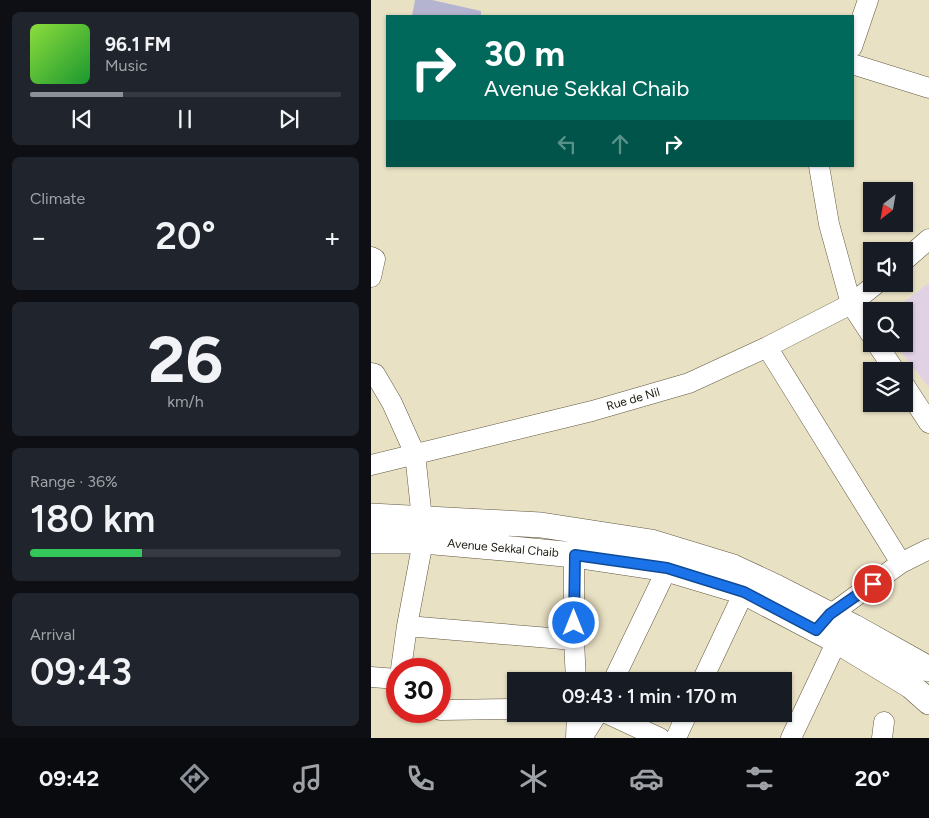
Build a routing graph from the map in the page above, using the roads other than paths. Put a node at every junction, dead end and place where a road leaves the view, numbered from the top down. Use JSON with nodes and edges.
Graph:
{"nodes":[{"id":1,"x":868,"y":0,"type":"edge"},
{"id":2,"x":854,"y":41,"type":"edge"},
{"id":3,"x":854,"y":65,"type":"edge"},
{"id":4,"x":929,"y":88,"type":"edge"},
{"id":5,"x":819,"y":167,"type":"edge"},
{"id":6,"x":929,"y":239,"type":"edge"},
{"id":7,"x":913,"y":253,"type":"edge"},
{"id":8,"x":371,"y":257,"type":"edge"},
{"id":9,"x":371,"y":277,"type":"edge"},
{"id":10,"x":866,"y":292,"type":"edge"},
{"id":11,"x":851,"y":304,"type":"junction"},
{"id":12,"x":863,"y":322,"type":"edge"},
{"id":13,"x":767,"y":347,"type":"junction"},
{"id":14,"x":371,"y":373,"type":"edge"},
{"id":15,"x":913,"y":398,"type":"edge"},
{"id":16,"x":929,"y":423,"type":"edge"},
{"id":17,"x":415,"y":454,"type":"junction"},
{"id":18,"x":371,"y":465,"type":"edge"},
{"id":19,"x":371,"y":516,"type":"edge"},
{"id":20,"x":423,"y":530,"type":"junction"},
{"id":21,"x":371,"y":541,"type":"edge"},
{"id":22,"x":929,"y":549,"type":"edge"},
{"id":23,"x":575,"y":555,"type":"junction"},
{"id":24,"x":901,"y":563,"type":"junction"},
{"id":25,"x":667,"y":568,"type":"junction"},
{"id":26,"x":744,"y":592,"type":"junction"},
{"id":27,"x":407,"y":626,"type":"junction"},
{"id":28,"x":828,"y":629,"type":"junction"},
{"id":29,"x":574,"y":640,"type":"junction"},
{"id":30,"x":403,"y":658,"type":"edge"},
{"id":31,"x":929,"y":669,"type":"edge"},
{"id":32,"x":576,"y":672,"type":"edge"},
{"id":33,"x":617,"y":672,"type":"edge"},
{"id":34,"x":706,"y":672,"type":"edge"},
{"id":35,"x":371,"y":677,"type":"edge"},
{"id":36,"x":386,"y":678,"type":"edge"},
{"id":37,"x":929,"y":702,"type":"edge"},
{"id":38,"x":507,"y":709,"type":"edge"},
{"id":39,"x":451,"y":710,"type":"edge"},
{"id":40,"x":577,"y":722,"type":"edge"},
{"id":41,"x":592,"y":722,"type":"edge"},
{"id":42,"x":625,"y":722,"type":"edge"},
{"id":43,"x":683,"y":722,"type":"edge"},
{"id":44,"x":657,"y":737,"type":"edge"},
{"id":45,"x":576,"y":738,"type":"edge"},
{"id":46,"x":582,"y":738,"type":"edge"},
{"id":47,"x":676,"y":738,"type":"edge"},
{"id":48,"x":791,"y":738,"type":"edge"}],
"edges":[{"from":1,"to":2,"type":"street"},
{"from":3,"to":4,"type":"street"},
{"from":5,"to":11,"type":"street"},
{"from":6,"to":7,"type":"street"},
{"from":8,"to":9,"type":"street"},
{"from":10,"to":11,"type":"street","name":"Rue de Nil"},
{"from":11,"to":12,"type":"street"},
{"from":11,"to":13,"type":"street","name":"Rue de Nil"},
{"from":13,"to":17,"type":"street","name":"Rue de Nil"},
{"from":13,"to":24,"type":"street"},
{"from":14,"to":17,"type":"street"},
{"from":15,"to":16,"type":"street"},
{"from":17,"to":18,"type":"street","name":"Rue de Nil"},
{"from":17,"to":20,"type":"street"},
{"from":19,"to":20,"type":"main road","name":"Avenue Sekkal Chaib"},
{"from":20,"to":21,"type":"main road","name":"Avenue Sekkal Chaib"},
{"from":20,"to":23,"type":"main road","name":"Avenue Sekkal Chaib"},
{"from":20,"to":27,"type":"street"},
{"from":20,"to":28,"type":"main road","name":"Avenue Sekkal Chaib"},
{"from":22,"to":24,"type":"street"},
{"from":23,"to":25,"type":"main road","name":"Avenue Sekkal Chaib"},
{"from":23,"to":29,"type":"street"},
{"from":24,"to":28,"type":"street"},
{"from":25,"to":26,"type":"main road","name":"Avenue Sekkal Chaib"},
{"from":25,"to":33,"type":"street"},
{"from":26,"to":28,"type":"main road","name":"Avenue Sekkal Chaib"},
{"from":26,"to":34,"type":"street"},
{"from":27,"to":29,"type":"street"},
{"from":27,"to":30,"type":"street"},
{"from":28,"to":31,"type":"main road","name":"Avenue Sekkal Chaib"},
{"from":28,"to":37,"type":"main road","name":"Avenue Sekkal Chaib"},
{"from":28,"to":48,"type":"street"},
{"from":29,"to":32,"type":"street"},
{"from":35,"to":36,"type":"street"},
{"from":38,"to":39,"type":"street"},
{"from":40,"to":45,"type":"street"},
{"from":41,"to":46,"type":"street"},
{"from":42,"to":44,"type":"street"},
{"from":43,"to":47,"type":"street"}]}
